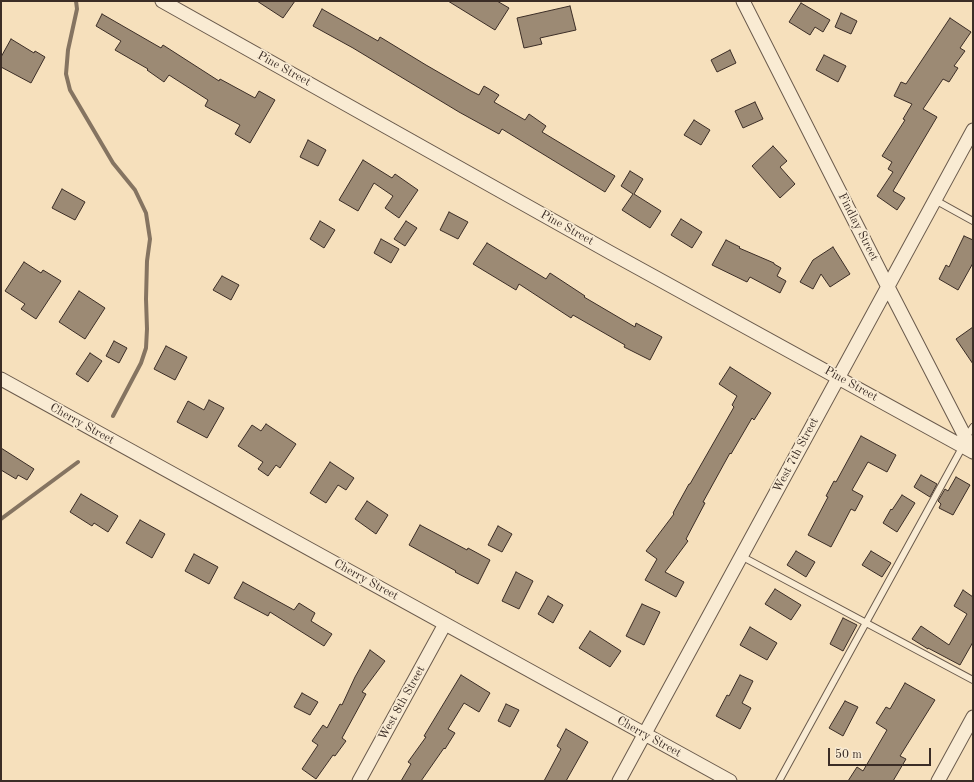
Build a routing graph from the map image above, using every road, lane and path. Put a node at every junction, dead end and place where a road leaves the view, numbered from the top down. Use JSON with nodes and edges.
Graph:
{"nodes":[{"id":1,"x":162,"y":1,"type":"edge"},
{"id":2,"x":743,"y":1,"type":"edge"},
{"id":3,"x":973,"y":130,"type":"edge"},
{"id":4,"x":935,"y":200,"type":"junction"},
{"id":5,"x":973,"y":221,"type":"edge"},
{"id":6,"x":888,"y":287,"type":"junction"},
{"id":7,"x":838,"y":377,"type":"junction"},
{"id":8,"x":1,"y":379,"type":"edge"},
{"id":9,"x":973,"y":427,"type":"edge"},
{"id":10,"x":970,"y":448,"type":"edge"},
{"id":11,"x":741,"y":556,"type":"junction"},
{"id":12,"x":866,"y":623,"type":"junction"},
{"id":13,"x":445,"y":624,"type":"junction"},
{"id":14,"x":973,"y":680,"type":"edge"},
{"id":15,"x":973,"y":717,"type":"edge"},
{"id":16,"x":645,"y":734,"type":"junction"},
{"id":17,"x":358,"y":781,"type":"edge"},
{"id":18,"x":620,"y":781,"type":"edge"},
{"id":19,"x":730,"y":781,"type":"edge"},
{"id":20,"x":779,"y":781,"type":"edge"},
{"id":21,"x":938,"y":781,"type":"edge"}],
"edges":[{"from":1,"to":7,"type":"street","name":"Pine Street"},
{"from":2,"to":6,"type":"street","name":"Findlay Street"},
{"from":3,"to":4,"type":"street","name":"West 7th Street"},
{"from":4,"to":5,"type":"lane"},
{"from":4,"to":6,"type":"street","name":"West 7th Street"},
{"from":6,"to":7,"type":"street","name":"West 7th Street"},
{"from":6,"to":10,"type":"street","name":"Findlay Street"},
{"from":7,"to":10,"type":"street","name":"Pine Street"},
{"from":7,"to":11,"type":"street","name":"West 7th Street"},
{"from":8,"to":13,"type":"street","name":"Cherry Street"},
{"from":9,"to":10,"type":"lane"},
{"from":10,"to":12,"type":"lane"},
{"from":11,"to":12,"type":"lane"},
{"from":11,"to":16,"type":"street","name":"West 7th Street"},
{"from":12,"to":14,"type":"lane"},
{"from":12,"to":20,"type":"lane"},
{"from":13,"to":16,"type":"street","name":"Cherry Street"},
{"from":13,"to":17,"type":"street","name":"West 8th Street"},
{"from":15,"to":21,"type":"street"},
{"from":16,"to":18,"type":"street","name":"West 7th Street"},
{"from":16,"to":19,"type":"street","name":"Cherry Street"}]}
